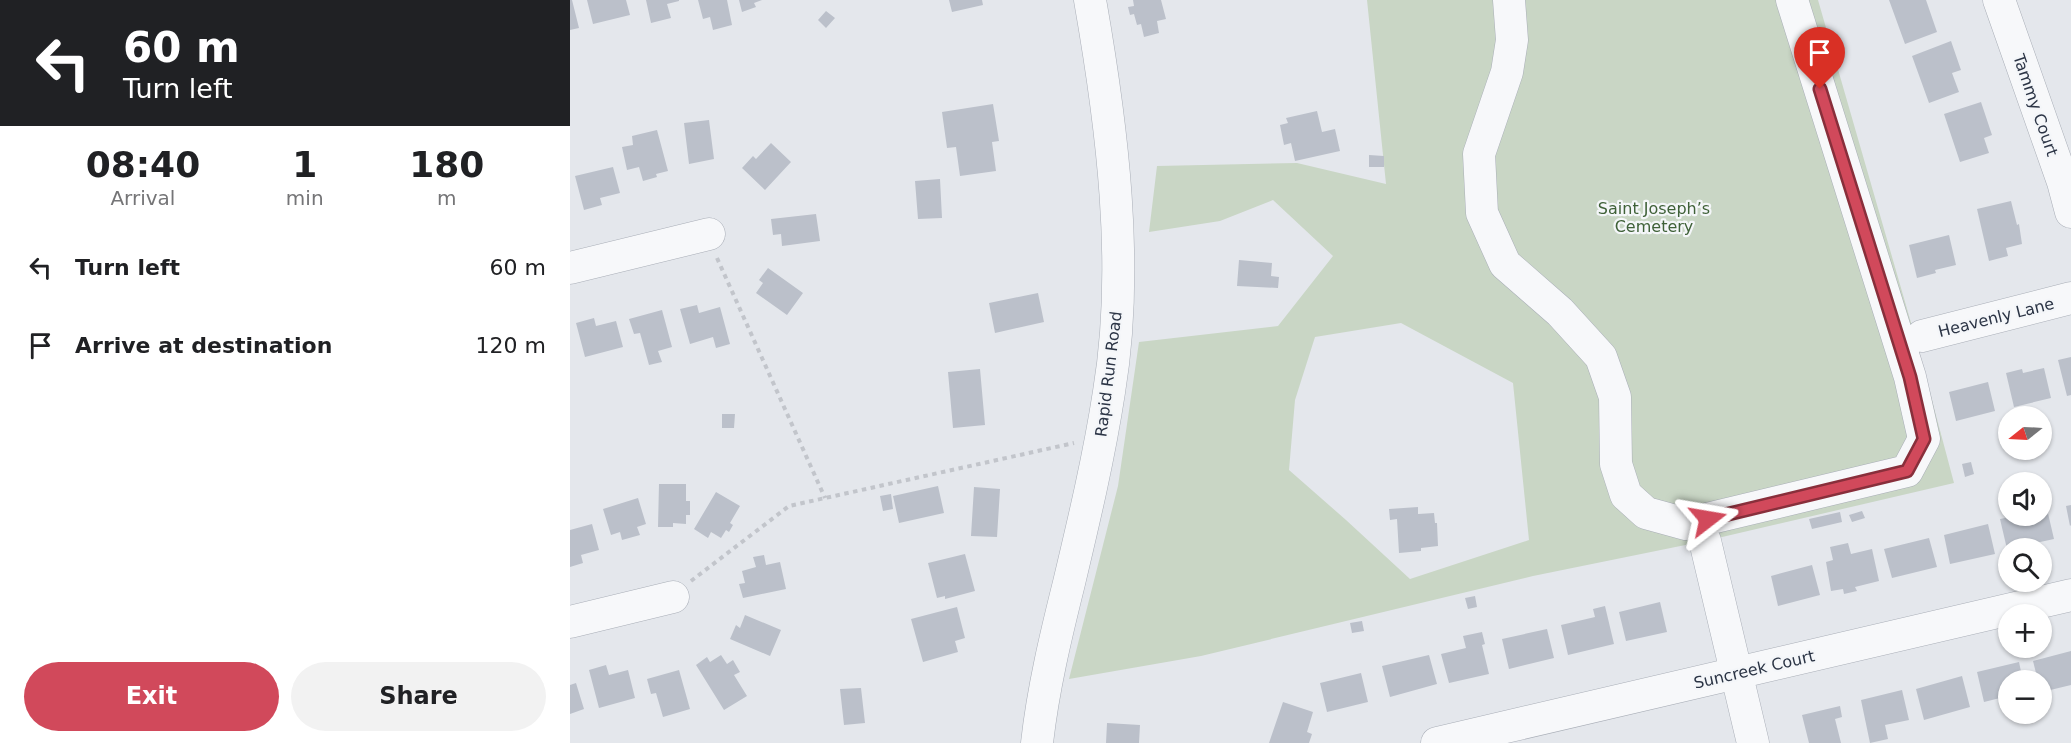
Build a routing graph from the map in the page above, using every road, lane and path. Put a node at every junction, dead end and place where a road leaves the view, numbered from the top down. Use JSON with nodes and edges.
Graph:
{"nodes":[{"id":1,"x":1090,"y":0,"type":"edge"},
{"id":2,"x":1509,"y":0,"type":"edge"},
{"id":3,"x":1792,"y":0,"type":"edge"},
{"id":4,"x":1999,"y":0,"type":"edge"},
{"id":5,"x":2071,"y":212,"type":"edge"},
{"id":6,"x":709,"y":234,"type":"joint"},
{"id":7,"x":570,"y":268,"type":"edge"},
{"id":8,"x":2071,"y":298,"type":"edge"},
{"id":9,"x":1922,"y":336,"type":"dead end"},
{"id":10,"x":1101,"y":437,"type":"junction"},
{"id":11,"x":825,"y":498,"type":"junction"},
{"id":12,"x":1705,"y":541,"type":"dead end"},
{"id":13,"x":2071,"y":594,"type":"edge"},
{"id":14,"x":673,"y":597,"type":"joint"},
{"id":15,"x":570,"y":622,"type":"edge"},
{"id":16,"x":1737,"y":672,"type":"junction"},
{"id":17,"x":1037,"y":743,"type":"edge"},
{"id":18,"x":1437,"y":743,"type":"edge"},
{"id":19,"x":1753,"y":743,"type":"edge"}],
"edges":[{"from":1,"to":10,"type":"street","name":"Rapid Run Road"},
{"from":2,"to":3,"type":"street"},
{"from":4,"to":5,"type":"street","name":"Tammy Court"},
{"from":6,"to":7,"type":"street"},
{"from":6,"to":11,"type":"path"},
{"from":8,"to":9,"type":"street","name":"Heavenly Lane"},
{"from":10,"to":11,"type":"path"},
{"from":10,"to":17,"type":"street","name":"Rapid Run Road"},
{"from":11,"to":14,"type":"path"},
{"from":12,"to":16,"type":"street"},
{"from":13,"to":16,"type":"street","name":"Suncreek Court"},
{"from":14,"to":15,"type":"street"},
{"from":16,"to":18,"type":"street","name":"Suncreek Court"},
{"from":16,"to":19,"type":"street"}]}
